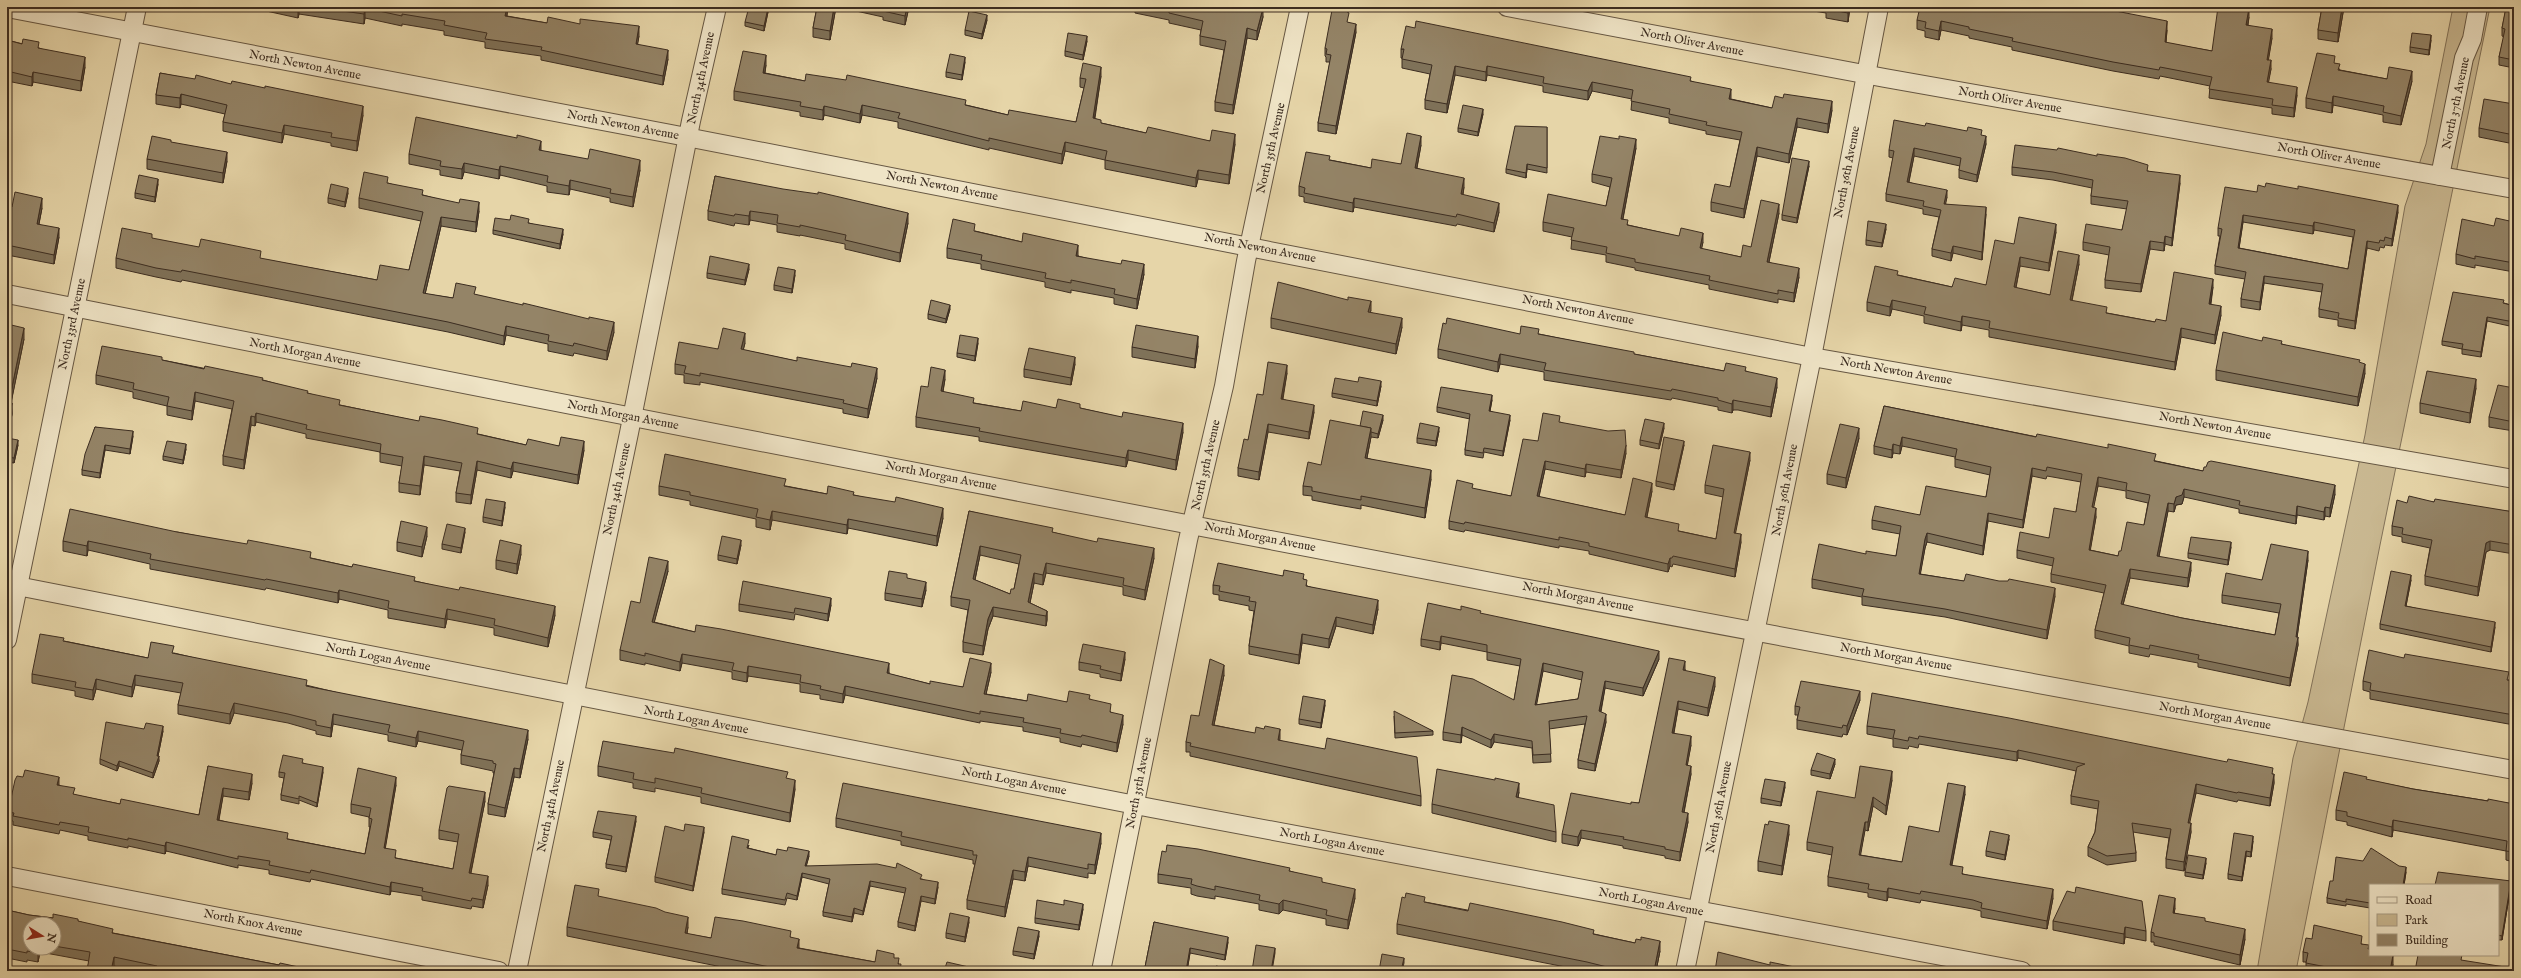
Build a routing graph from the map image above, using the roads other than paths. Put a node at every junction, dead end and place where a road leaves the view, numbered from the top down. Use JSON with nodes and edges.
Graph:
{"nodes":[{"id":1,"x":137,"y":7,"type":"edge"},
{"id":2,"x":717,"y":7,"type":"edge"},
{"id":3,"x":1300,"y":7,"type":"edge"},
{"id":4,"x":1507,"y":7,"type":"edge"},
{"id":5,"x":1879,"y":7,"type":"edge"},
{"id":6,"x":2478,"y":7,"type":"edge"},
{"id":7,"x":7,"y":8,"type":"edge"},
{"id":8,"x":132,"y":32,"type":"junction"},
{"id":9,"x":1866,"y":74,"type":"junction"},
{"id":10,"x":689,"y":137,"type":"junction"},
{"id":11,"x":2440,"y":176,"type":"junction"},
{"id":12,"x":2514,"y":189,"type":"edge"},
{"id":13,"x":1250,"y":246,"type":"junction"},
{"id":14,"x":7,"y":294,"type":"edge"},
{"id":15,"x":75,"y":308,"type":"junction"},
{"id":16,"x":1812,"y":356,"type":"junction"},
{"id":17,"x":632,"y":417,"type":"junction"},
{"id":18,"x":2514,"y":479,"type":"edge"},
{"id":19,"x":1192,"y":524,"type":"junction"},
{"id":20,"x":12,"y":585,"type":"edge"},
{"id":21,"x":1756,"y":631,"type":"junction"},
{"id":22,"x":7,"y":640,"type":"edge"},
{"id":23,"x":573,"y":696,"type":"junction"},
{"id":24,"x":2514,"y":770,"type":"edge"},
{"id":25,"x":1135,"y":805,"type":"junction"},
{"id":26,"x":7,"y":876,"type":"edge"},
{"id":27,"x":1698,"y":911,"type":"junction"},
{"id":28,"x":499,"y":971,"type":"edge"},
{"id":29,"x":517,"y":971,"type":"edge"},
{"id":30,"x":1101,"y":971,"type":"edge"},
{"id":31,"x":1685,"y":971,"type":"edge"},
{"id":32,"x":2022,"y":971,"type":"edge"}],
"edges":[{"from":1,"to":8,"type":"street","name":"North 33rd Avenue"},
{"from":2,"to":10,"type":"street","name":"North 34th Avenue"},
{"from":3,"to":13,"type":"street","name":"North 35th Avenue"},
{"from":4,"to":9,"type":"street","name":"North Oliver Avenue"},
{"from":5,"to":9,"type":"street","name":"North 36th Avenue"},
{"from":6,"to":11,"type":"street","name":"North 37th Avenue"},
{"from":7,"to":8,"type":"street","name":"North Newton Avenue"},
{"from":8,"to":10,"type":"street","name":"North Newton Avenue"},
{"from":8,"to":15,"type":"street","name":"North 33rd Avenue"},
{"from":9,"to":11,"type":"street","name":"North Oliver Avenue"},
{"from":9,"to":16,"type":"street","name":"North 36th Avenue"},
{"from":10,"to":13,"type":"street","name":"North Newton Avenue"},
{"from":10,"to":17,"type":"street","name":"North 34th Avenue"},
{"from":11,"to":12,"type":"street","name":"North Oliver Avenue"},
{"from":13,"to":16,"type":"street","name":"North Newton Avenue"},
{"from":13,"to":19,"type":"street","name":"North 35th Avenue"},
{"from":14,"to":15,"type":"street","name":"North Morgan Avenue"},
{"from":15,"to":17,"type":"street","name":"North Morgan Avenue"},
{"from":15,"to":20,"type":"street","name":"North 33rd Avenue"},
{"from":16,"to":18,"type":"street","name":"North Newton Avenue"},
{"from":16,"to":21,"type":"street","name":"North 36th Avenue"},
{"from":17,"to":19,"type":"street","name":"North Morgan Avenue"},
{"from":17,"to":23,"type":"street","name":"North 34th Avenue"},
{"from":19,"to":21,"type":"street","name":"North Morgan Avenue"},
{"from":19,"to":25,"type":"street","name":"North 35th Avenue"},
{"from":20,"to":22,"type":"street","name":"North 33rd Avenue"},
{"from":20,"to":23,"type":"street","name":"North Logan Avenue"},
{"from":21,"to":24,"type":"street","name":"North Morgan Avenue"},
{"from":21,"to":27,"type":"street","name":"North 36th Avenue"},
{"from":23,"to":25,"type":"street","name":"North Logan Avenue"},
{"from":23,"to":29,"type":"street","name":"North 34th Avenue"},
{"from":25,"to":27,"type":"street","name":"North Logan Avenue"},
{"from":25,"to":30,"type":"street","name":"North 35th Avenue"},
{"from":26,"to":28,"type":"street","name":"North Knox Avenue"},
{"from":27,"to":31,"type":"street","name":"North 36th Avenue"},
{"from":27,"to":32,"type":"street","name":"North Logan Avenue"}]}
